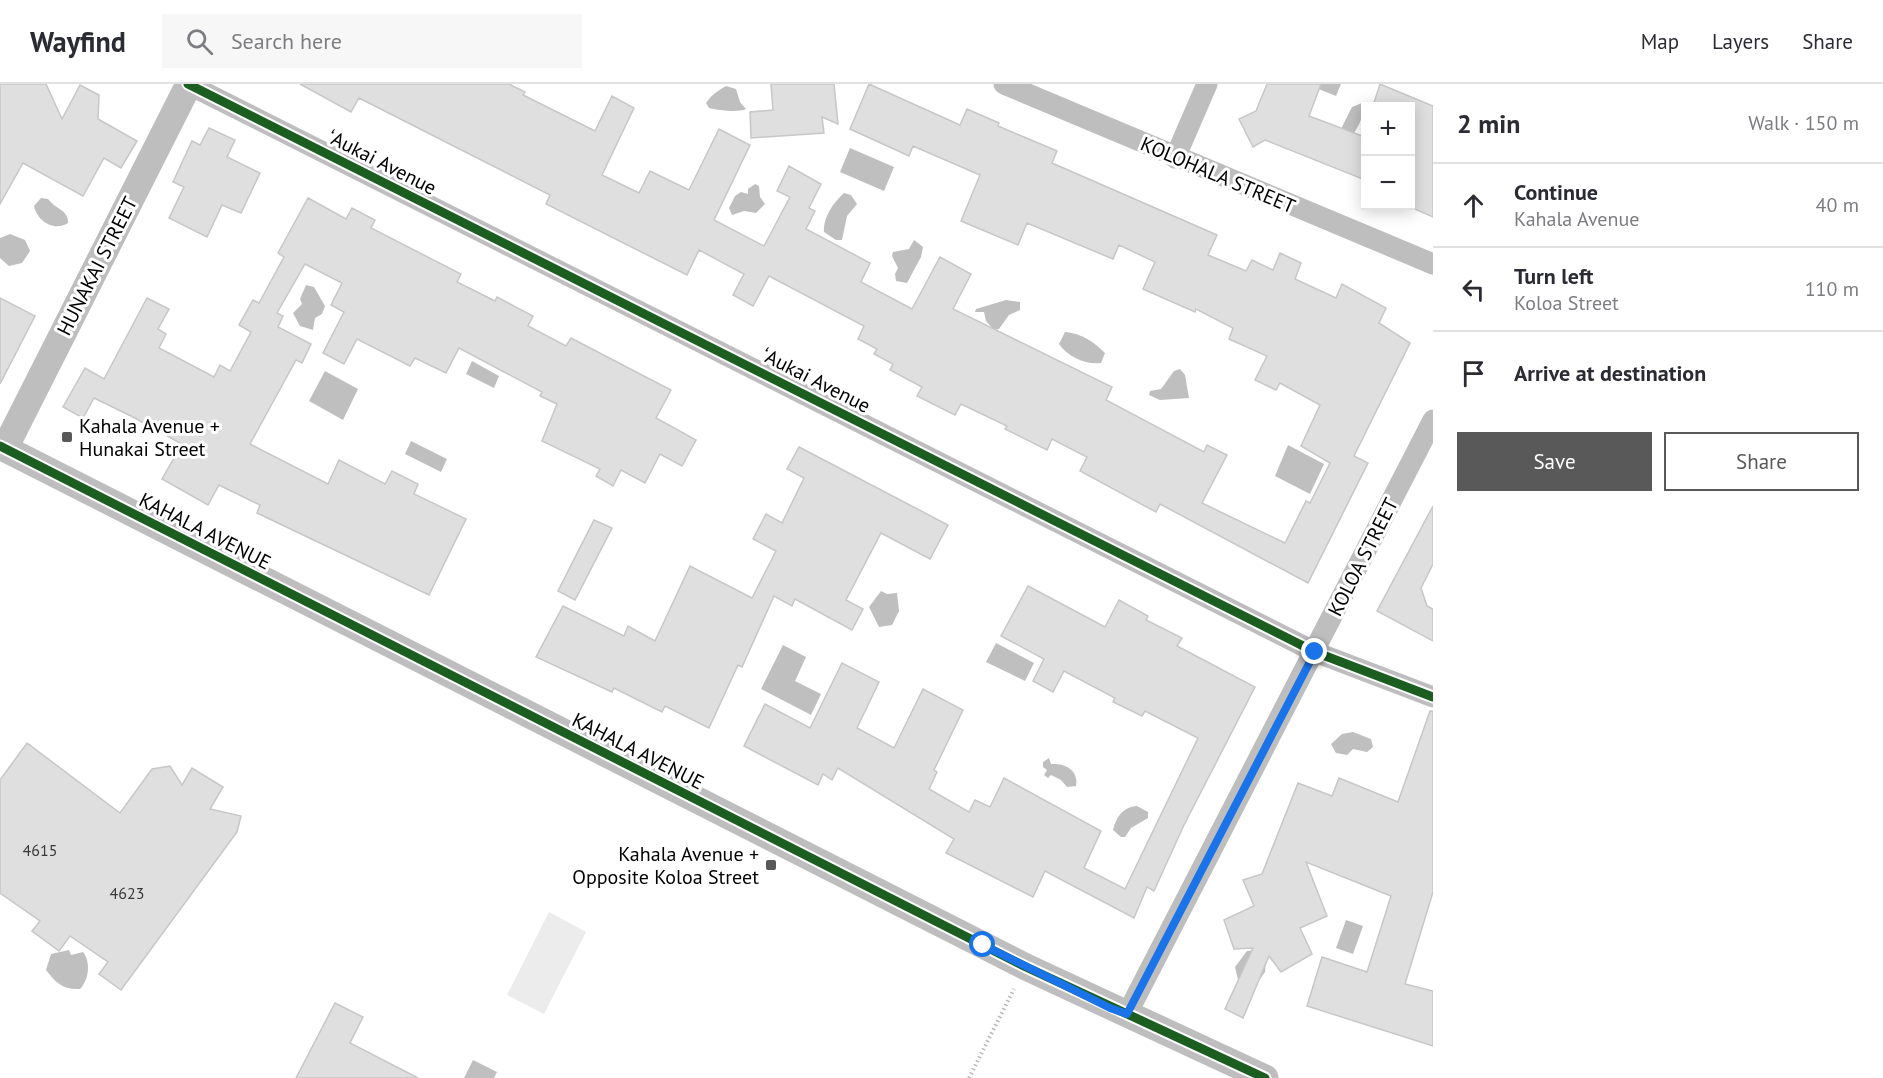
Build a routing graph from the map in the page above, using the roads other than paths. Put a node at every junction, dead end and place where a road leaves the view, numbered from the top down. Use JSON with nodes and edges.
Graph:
{"nodes":[{"id":1,"x":188,"y":84,"type":"edge"},
{"id":2,"x":1004,"y":84,"type":"edge"},
{"id":3,"x":1207,"y":84,"type":"edge"},
{"id":4,"x":1175,"y":158,"type":"junction"},
{"id":5,"x":1433,"y":264,"type":"edge"},
{"id":6,"x":1433,"y":420,"type":"edge"},
{"id":7,"x":2,"y":447,"type":"edge"},
{"id":8,"x":1315,"y":652,"type":"junction"},
{"id":9,"x":1433,"y":697,"type":"edge"},
{"id":10,"x":1127,"y":1014,"type":"junction"},
{"id":11,"x":1265,"y":1078,"type":"edge"}],
"edges":[{"from":1,"to":7,"type":"street","name":"HUNAKAI STREET"},
{"from":1,"to":8,"type":"street","name":"ʻAukai Avenue"},
{"from":2,"to":4,"type":"street","name":"KOLOHALA STREET"},
{"from":3,"to":4,"type":"street"},
{"from":4,"to":5,"type":"street","name":"KOLOHALA STREET"},
{"from":6,"to":8,"type":"street","name":"KOLOA STREET"},
{"from":7,"to":10,"type":"street","name":"KAHALA AVENUE"},
{"from":8,"to":9,"type":"street","name":"ʻAukai Avenue"},
{"from":8,"to":10,"type":"street","name":"KOLOA STREET"},
{"from":10,"to":11,"type":"street","name":"KAHALA AVENUE"}]}
